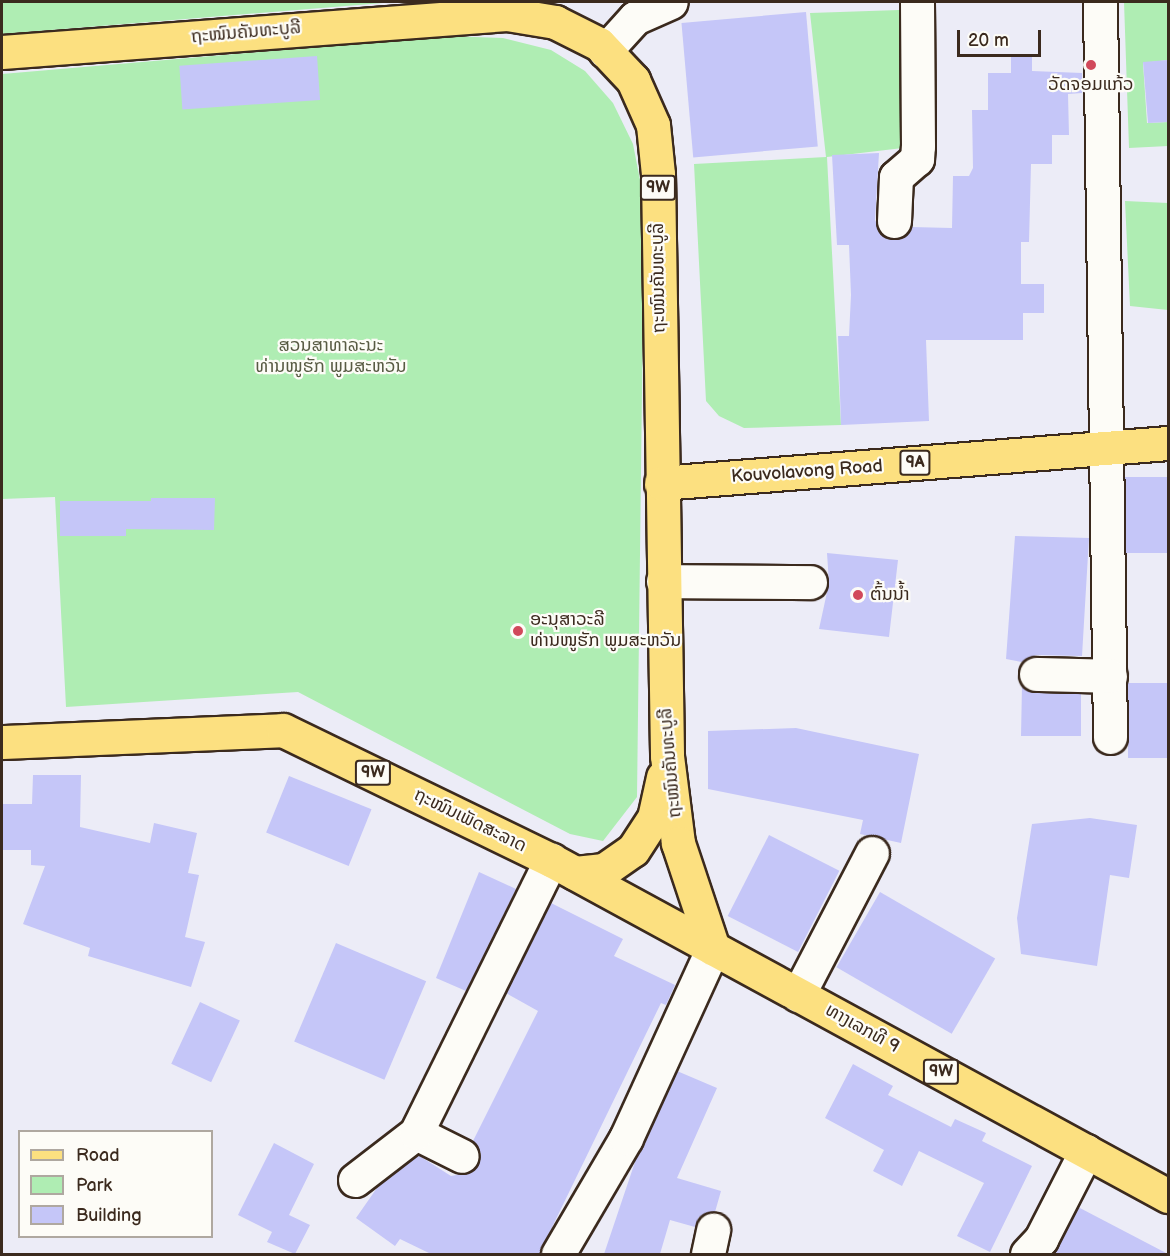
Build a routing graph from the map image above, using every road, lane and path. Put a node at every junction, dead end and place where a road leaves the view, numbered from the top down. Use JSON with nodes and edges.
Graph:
{"nodes":[{"id":1,"x":671,"y":2,"type":"edge"},
{"id":2,"x":917,"y":2,"type":"edge"},
{"id":3,"x":1100,"y":2,"type":"edge"},
{"id":4,"x":605,"y":51,"type":"junction"},
{"id":5,"x":2,"y":52,"type":"edge"},
{"id":6,"x":894,"y":221,"type":"dead end"},
{"id":7,"x":1168,"y":443,"type":"edge"},
{"id":8,"x":1107,"y":448,"type":"junction"},
{"id":9,"x":661,"y":483,"type":"junction"},
{"id":10,"x":663,"y":581,"type":"junction"},
{"id":11,"x":810,"y":582,"type":"dead end"},
{"id":12,"x":1036,"y":674,"type":"dead end"},
{"id":13,"x":1110,"y":676,"type":"junction"},
{"id":14,"x":1110,"y":737,"type":"dead end"},
{"id":15,"x":2,"y":742,"type":"edge"},
{"id":16,"x":667,"y":756,"type":"junction"},
{"id":17,"x":872,"y":854,"type":"dead end"},
{"id":18,"x":563,"y":866,"type":"junction"},
{"id":19,"x":713,"y":948,"type":"junction"},
{"id":20,"x":798,"y":994,"type":"junction"},
{"id":21,"x":416,"y":1133,"type":"junction"},
{"id":22,"x":1086,"y":1151,"type":"junction"},
{"id":23,"x":462,"y":1156,"type":"dead end"},
{"id":24,"x":355,"y":1180,"type":"dead end"},
{"id":25,"x":1168,"y":1196,"type":"edge"},
{"id":26,"x":558,"y":1254,"type":"edge"},
{"id":27,"x":1027,"y":1254,"type":"edge"}],
"edges":[{"from":1,"to":4,"type":"lane"},
{"from":2,"to":6,"type":"lane"},
{"from":3,"to":8,"type":"lane"},
{"from":4,"to":5,"type":"main road","name":"ຖະໜົນຄັນທະບູລີ","number":"9W"},
{"from":4,"to":9,"type":"main road","name":"ຖະໜົນຄັນທະບູລີ","number":"9W"},
{"from":7,"to":8,"type":"main road","name":"Kouvolavong Road","number":"9A"},
{"from":8,"to":9,"type":"main road","name":"Kouvolavong Road","number":"9A"},
{"from":8,"to":13,"type":"lane"},
{"from":9,"to":10,"type":"main road","name":"ຖະໜົນຄັນທະບູລີ","number":"9W"},
{"from":10,"to":11,"type":"lane"},
{"from":10,"to":16,"type":"main road","name":"ຖະໜົນຄັນທະບູລີ","number":"9W"},
{"from":12,"to":13,"type":"lane"},
{"from":13,"to":14,"type":"lane"},
{"from":15,"to":18,"type":"main road","name":"ຖະໜົນເພັດສະລາດ","number":"9W"},
{"from":16,"to":18,"type":"main road","number":"9W"},
{"from":16,"to":19,"type":"main road","name":"ຖະໜົນຄັນທະບູລີ","number":"9W"},
{"from":17,"to":20,"type":"lane"},
{"from":18,"to":19,"type":"main road","name":"ຖະໜົນເພັດສະລາດ","number":"9W"},
{"from":18,"to":21,"type":"lane"},
{"from":19,"to":20,"type":"main road","name":"ທາງເລກທີ 9","number":"9W"},
{"from":19,"to":26,"type":"lane"},
{"from":20,"to":22,"type":"main road","name":"ທາງເລກທີ 9","number":"9W"},
{"from":21,"to":23,"type":"lane"},
{"from":21,"to":24,"type":"lane"},
{"from":22,"to":25,"type":"main road","name":"ທາງເລກທີ 9","number":"9W"},
{"from":22,"to":27,"type":"lane"}]}
